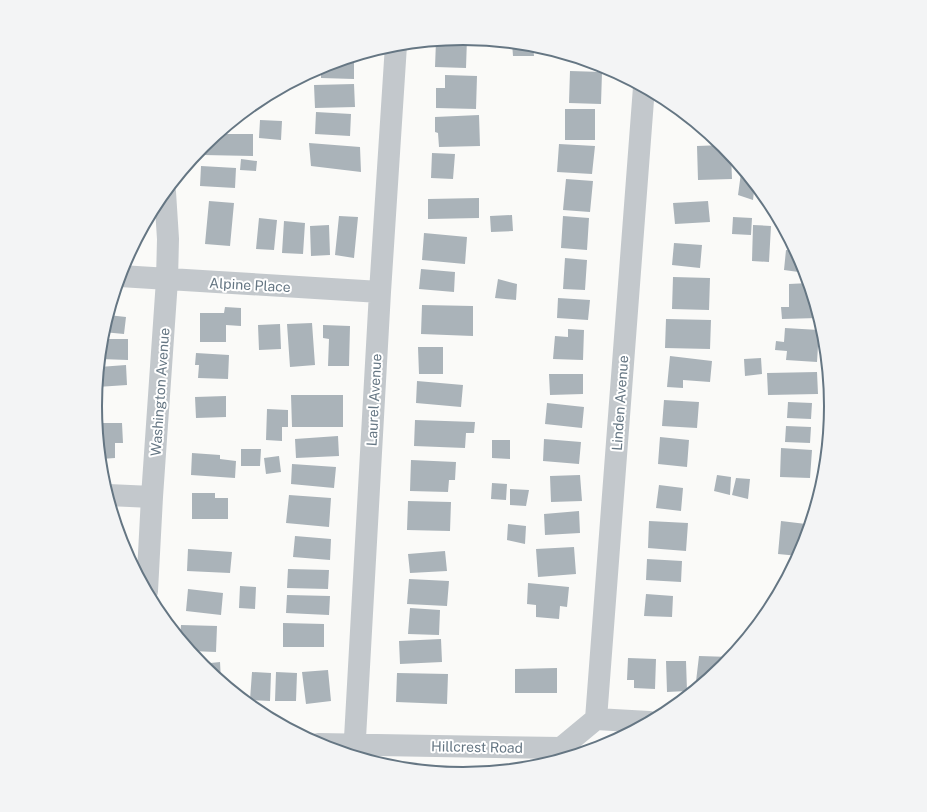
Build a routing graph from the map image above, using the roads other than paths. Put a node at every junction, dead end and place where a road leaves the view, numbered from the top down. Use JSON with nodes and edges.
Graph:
{"nodes":[{"id":1,"x":396,"y":52,"type":"edge"},
{"id":2,"x":644,"y":93,"type":"edge"},
{"id":3,"x":166,"y":201,"type":"edge"},
{"id":4,"x":127,"y":277,"type":"edge"},
{"id":5,"x":167,"y":280,"type":"junction"},
{"id":6,"x":380,"y":292,"type":"junction"},
{"id":7,"x":114,"y":495,"type":"edge"},
{"id":8,"x":152,"y":497,"type":"junction"},
{"id":9,"x":148,"y":580,"type":"edge"},
{"id":10,"x":596,"y":719,"type":"junction"},
{"id":11,"x":639,"y":721,"type":"edge"},
{"id":12,"x":355,"y":750,"type":"edge"},
{"id":13,"x":560,"y":754,"type":"edge"}],
"edges":[{"from":1,"to":6,"type":"street","name":"Laurel Avenue"},
{"from":2,"to":10,"type":"street","name":"Linden Avenue"},
{"from":3,"to":5,"type":"street","name":"Washington Avenue"},
{"from":4,"to":5,"type":"street","name":"Alpine Place"},
{"from":5,"to":6,"type":"street","name":"Alpine Place"},
{"from":5,"to":8,"type":"street","name":"Washington Avenue"},
{"from":6,"to":12,"type":"street","name":"Laurel Avenue"},
{"from":7,"to":8,"type":"street"},
{"from":8,"to":9,"type":"street","name":"Washington Avenue"},
{"from":10,"to":11,"type":"street"},
{"from":10,"to":13,"type":"street","name":"Hillcrest Road"},
{"from":12,"to":13,"type":"street","name":"Hillcrest Road"}]}
